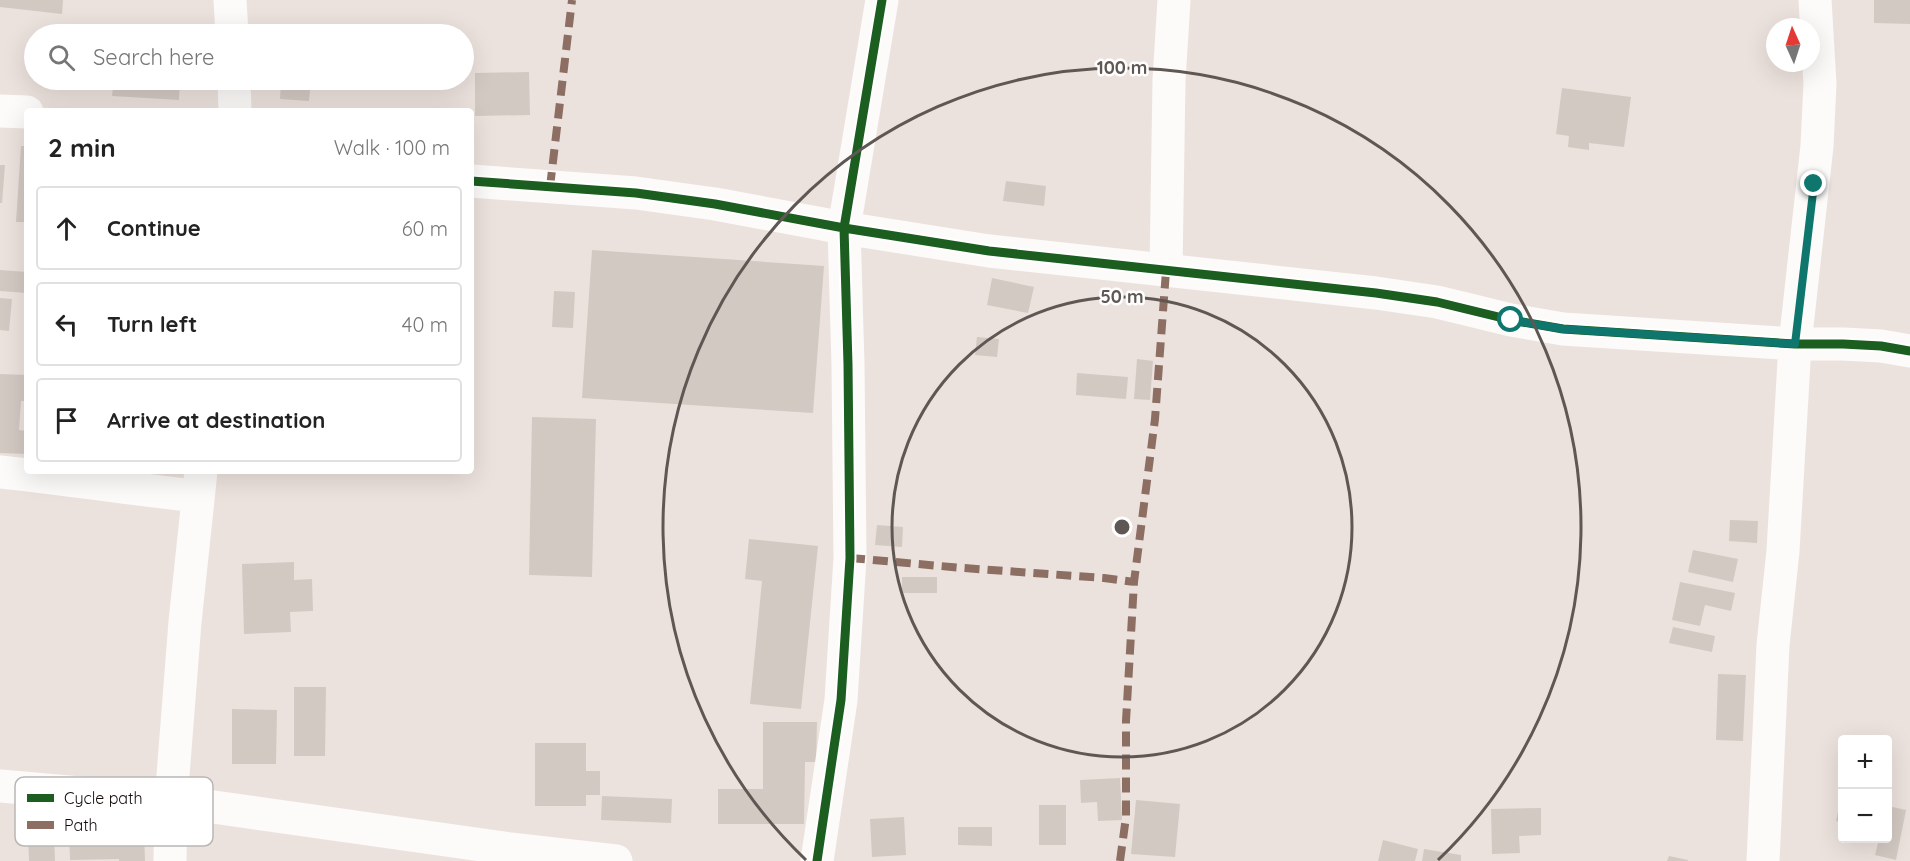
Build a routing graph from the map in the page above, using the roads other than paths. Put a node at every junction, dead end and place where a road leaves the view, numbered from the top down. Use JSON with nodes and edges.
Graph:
{"nodes":[{"id":1,"x":230,"y":0,"type":"edge"},
{"id":2,"x":882,"y":0,"type":"edge"},
{"id":3,"x":1174,"y":0,"type":"edge"},
{"id":4,"x":1815,"y":0,"type":"edge"},
{"id":5,"x":231,"y":24,"type":"edge"},
{"id":6,"x":234,"y":90,"type":"edge"},
{"id":7,"x":235,"y":108,"type":"edge"},
{"id":8,"x":0,"y":111,"type":"edge"},
{"id":9,"x":24,"y":112,"type":"edge"},
{"id":10,"x":474,"y":181,"type":"edge"},
{"id":11,"x":843,"y":228,"type":"junction"},
{"id":12,"x":1166,"y":271,"type":"junction"},
{"id":13,"x":1795,"y":344,"type":"junction"},
{"id":14,"x":1910,"y":351,"type":"edge"},
{"id":15,"x":0,"y":472,"type":"edge"},
{"id":16,"x":199,"y":484,"type":"edge"},
{"id":17,"x":173,"y":777,"type":"edge"},
{"id":18,"x":0,"y":786,"type":"edge"},
{"id":19,"x":15,"y":787,"type":"edge"},
{"id":20,"x":213,"y":807,"type":"edge"},
{"id":21,"x":170,"y":846,"type":"edge"},
{"id":22,"x":170,"y":861,"type":"edge"},
{"id":23,"x":616,"y":861,"type":"edge"},
{"id":24,"x":817,"y":861,"type":"edge"},
{"id":25,"x":1763,"y":861,"type":"edge"}],
"edges":[{"from":1,"to":5,"type":"street"},
{"from":2,"to":11,"type":"street"},
{"from":3,"to":12,"type":"street"},
{"from":4,"to":13,"type":"street"},
{"from":6,"to":7,"type":"street"},
{"from":8,"to":9,"type":"street"},
{"from":10,"to":11,"type":"street"},
{"from":11,"to":12,"type":"street"},
{"from":11,"to":24,"type":"street"},
{"from":12,"to":13,"type":"street"},
{"from":13,"to":14,"type":"street"},
{"from":13,"to":25,"type":"street"},
{"from":15,"to":16,"type":"street"},
{"from":16,"to":17,"type":"street"},
{"from":18,"to":19,"type":"street"},
{"from":20,"to":23,"type":"street"},
{"from":21,"to":22,"type":"street"}]}
